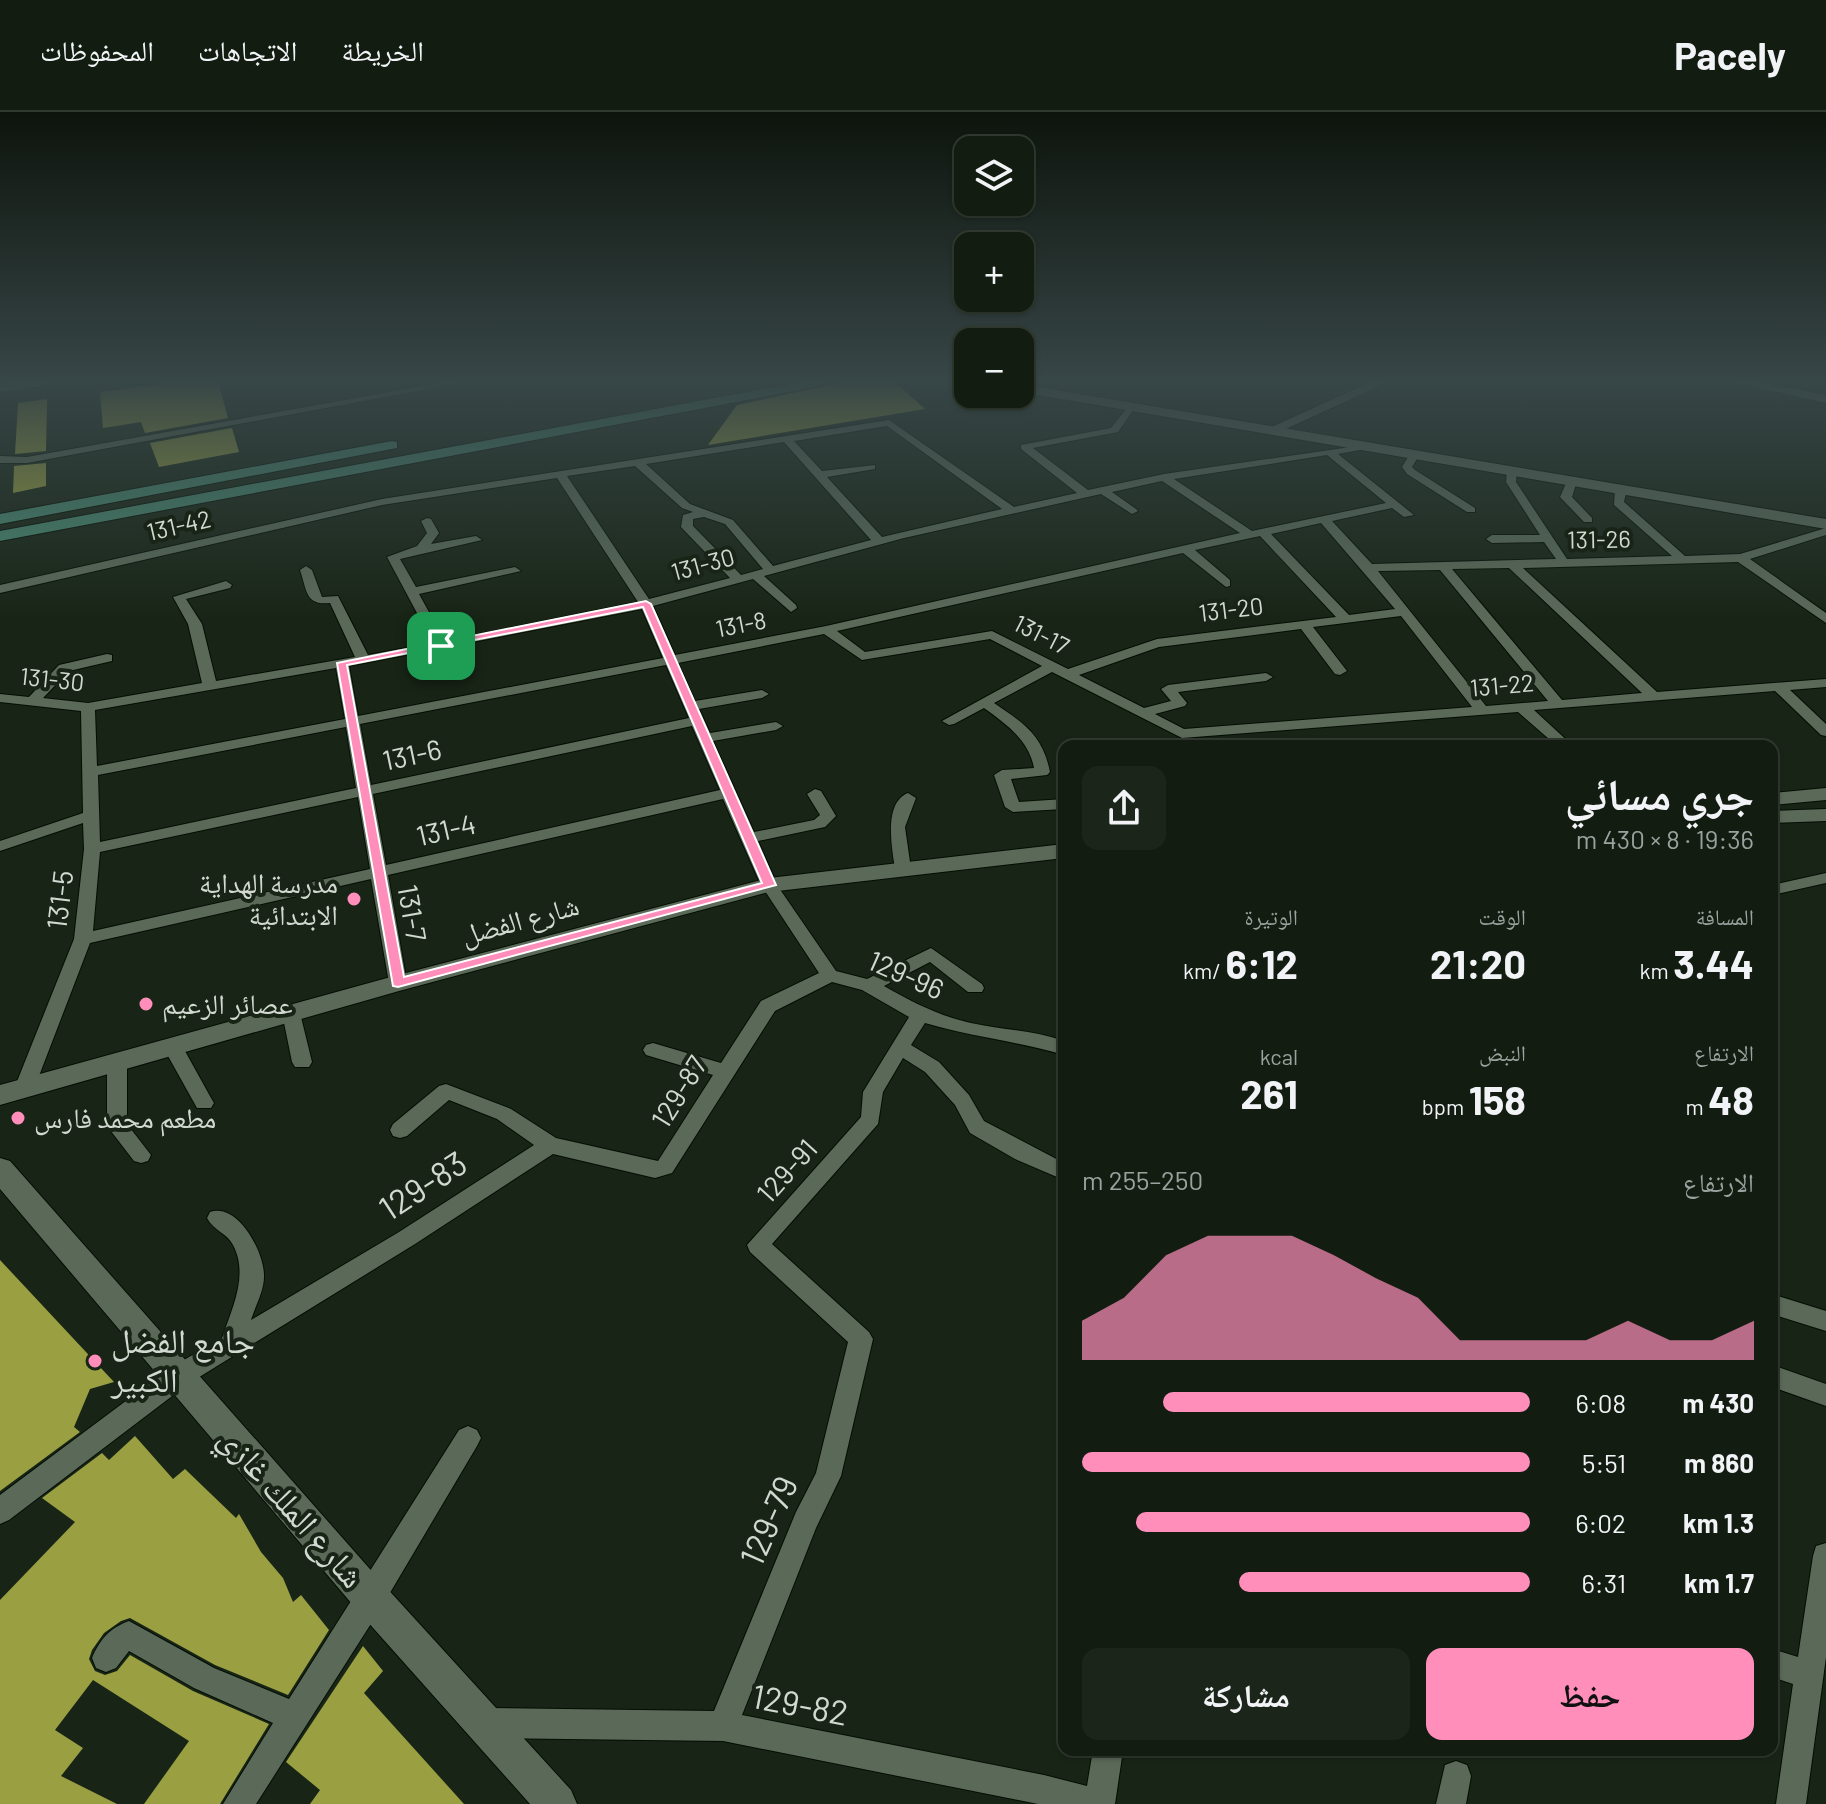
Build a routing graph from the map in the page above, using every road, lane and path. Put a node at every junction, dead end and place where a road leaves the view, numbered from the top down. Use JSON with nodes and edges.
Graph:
{"nodes":[{"id":1,"x":2,"y":460,"type":"edge"},
{"id":2,"x":27,"y":460,"type":"edge"},
{"id":3,"x":312,"y":460,"type":"edge"},
{"id":4,"x":405,"y":460,"type":"edge"},
{"id":5,"x":650,"y":460,"type":"edge"},
{"id":6,"x":806,"y":460,"type":"edge"},
{"id":7,"x":941,"y":460,"type":"edge"},
{"id":8,"x":1042,"y":460,"type":"edge"},
{"id":9,"x":1271,"y":460,"type":"edge"},
{"id":10,"x":1339,"y":460,"type":"edge"},
{"id":11,"x":1411,"y":460,"type":"edge"},
{"id":12,"x":1451,"y":460,"type":"edge"},
{"id":13,"x":637,"y":462,"type":"junction"},
{"id":14,"x":871,"y":467,"type":"dead end"},
{"id":15,"x":1512,"y":470,"type":"junction"},
{"id":16,"x":560,"y":474,"type":"junction"},
{"id":17,"x":819,"y":475,"type":"junction"},
{"id":18,"x":1164,"y":477,"type":"junction"},
{"id":19,"x":1572,"y":481,"type":"junction"},
{"id":20,"x":1621,"y":489,"type":"junction"},
{"id":21,"x":1104,"y":491,"type":"junction"},
{"id":22,"x":1087,"y":495,"type":"junction"},
{"id":23,"x":1395,"y":504,"type":"junction"},
{"id":24,"x":1471,"y":510,"type":"dead end"},
{"id":25,"x":1012,"y":511,"type":"junction"},
{"id":26,"x":1132,"y":511,"type":"dead end"},
{"id":27,"x":705,"y":513,"type":"junction"},
{"id":28,"x":1408,"y":515,"type":"dead end"},
{"id":29,"x":0,"y":519,"type":"edge"},
{"id":30,"x":1324,"y":519,"type":"junction"},
{"id":31,"x":1588,"y":520,"type":"dead end"},
{"id":32,"x":427,"y":521,"type":"dead end"},
{"id":33,"x":1826,"y":524,"type":"edge"},
{"id":34,"x":1826,"y":531,"type":"edge"},
{"id":35,"x":1255,"y":532,"type":"junction"},
{"id":36,"x":0,"y":536,"type":"edge"},
{"id":37,"x":1548,"y":538,"type":"junction"},
{"id":38,"x":1492,"y":539,"type":"dead end"},
{"id":39,"x":476,"y":540,"type":"dead end"},
{"id":40,"x":879,"y":541,"type":"junction"},
{"id":41,"x":1185,"y":548,"type":"junction"},
{"id":42,"x":421,"y":549,"type":"junction"},
{"id":43,"x":1741,"y":558,"type":"junction"},
{"id":44,"x":1683,"y":560,"type":"junction"},
{"id":45,"x":1564,"y":563,"type":"junction"},
{"id":46,"x":1512,"y":564,"type":"junction"},
{"id":47,"x":1443,"y":566,"type":"junction"},
{"id":48,"x":1369,"y":568,"type":"junction"},
{"id":49,"x":306,"y":570,"type":"dead end"},
{"id":50,"x":770,"y":570,"type":"junction"},
{"id":51,"x":515,"y":571,"type":"dead end"},
{"id":52,"x":755,"y":574,"type":"junction"},
{"id":53,"x":738,"y":579,"type":"junction"},
{"id":54,"x":1226,"y":583,"type":"dead end"},
{"id":55,"x":226,"y":585,"type":"dead end"},
{"id":56,"x":0,"y":589,"type":"edge"},
{"id":57,"x":412,"y":592,"type":"junction"},
{"id":58,"x":646,"y":604,"type":"junction"},
{"id":59,"x":791,"y":608,"type":"dead end"},
{"id":60,"x":1405,"y":612,"type":"junction"},
{"id":61,"x":1345,"y":619,"type":"junction"},
{"id":62,"x":1826,"y":619,"type":"edge"},
{"id":63,"x":1304,"y":624,"type":"junction"},
{"id":64,"x":826,"y":630,"type":"junction"},
{"id":65,"x":441,"y":646,"type":"junction"},
{"id":66,"x":107,"y":658,"type":"dead end"},
{"id":67,"x":363,"y":659,"type":"junction"},
{"id":68,"x":671,"y":661,"type":"junction"},
{"id":69,"x":342,"y":663,"type":"junction"},
{"id":70,"x":1053,"y":666,"type":"junction"},
{"id":71,"x":1340,"y":671,"type":"dead end"},
{"id":72,"x":1068,"y":674,"type":"junction"},
{"id":73,"x":1266,"y":677,"type":"dead end"},
{"id":74,"x":1826,"y":683,"type":"edge"},
{"id":75,"x":210,"y":686,"type":"junction"},
{"id":76,"x":1779,"y":687,"type":"junction"},
{"id":77,"x":762,"y":694,"type":"dead end"},
{"id":78,"x":1654,"y":697,"type":"junction"},
{"id":79,"x":0,"y":698,"type":"edge"},
{"id":80,"x":34,"y":700,"type":"junction"},
{"id":81,"x":984,"y":702,"type":"junction"},
{"id":82,"x":1558,"y":704,"type":"junction"},
{"id":83,"x":88,"y":707,"type":"junction"},
{"id":84,"x":1521,"y":707,"type":"junction"},
{"id":85,"x":1482,"y":710,"type":"junction"},
{"id":86,"x":1143,"y":713,"type":"junction"},
{"id":87,"x":693,"y":714,"type":"junction"},
{"id":88,"x":949,"y":721,"type":"dead end"},
{"id":89,"x":352,"y":722,"type":"junction"},
{"id":90,"x":776,"y":726,"type":"dead end"},
{"id":91,"x":1826,"y":732,"type":"edge"},
{"id":92,"x":1182,"y":734,"type":"joint"},
{"id":93,"x":704,"y":738,"type":"junction"},
{"id":94,"x":1559,"y":740,"type":"edge"},
{"id":95,"x":92,"y":772,"type":"junction"},
{"id":96,"x":365,"y":792,"type":"junction"},
{"id":97,"x":727,"y":793,"type":"junction"},
{"id":98,"x":815,"y":794,"type":"dead end"},
{"id":99,"x":1826,"y":794,"type":"edge"},
{"id":100,"x":908,"y":798,"type":"dead end"},
{"id":101,"x":1778,"y":798,"type":"edge"},
{"id":102,"x":1058,"y":804,"type":"edge"},
{"id":103,"x":92,"y":815,"type":"junction"},
{"id":104,"x":1778,"y":817,"type":"edge"},
{"id":105,"x":1823,"y":818,"type":"edge"},
{"id":106,"x":746,"y":838,"type":"junction"},
{"id":107,"x":0,"y":846,"type":"edge"},
{"id":108,"x":92,"y":849,"type":"junction"},
{"id":109,"x":1058,"y":852,"type":"edge"},
{"id":110,"x":903,"y":869,"type":"junction"},
{"id":111,"x":378,"y":872,"type":"junction"},
{"id":112,"x":1826,"y":878,"type":"edge"},
{"id":113,"x":769,"y":885,"type":"junction"},
{"id":114,"x":1778,"y":889,"type":"edge"},
{"id":115,"x":83,"y":939,"type":"junction"},
{"id":116,"x":830,"y":975,"type":"junction"},
{"id":117,"x":398,"y":983,"type":"junction"},
{"id":118,"x":869,"y":986,"type":"junction"},
{"id":119,"x":975,"y":988,"type":"dead end"},
{"id":120,"x":291,"y":1013,"type":"junction"},
{"id":121,"x":920,"y":1015,"type":"junction"},
{"id":122,"x":1058,"y":1046,"type":"edge"},
{"id":123,"x":173,"y":1047,"type":"junction"},
{"id":124,"x":900,"y":1047,"type":"junction"},
{"id":125,"x":653,"y":1050,"type":"dead end"},
{"id":126,"x":302,"y":1062,"type":"dead end"},
{"id":127,"x":117,"y":1063,"type":"junction"},
{"id":128,"x":724,"y":1071,"type":"junction"},
{"id":129,"x":24,"y":1089,"type":"junction"},
{"id":130,"x":0,"y":1095,"type":"edge"},
{"id":131,"x":204,"y":1103,"type":"dead end"},
{"id":132,"x":400,"y":1130,"type":"dead end"},
{"id":133,"x":550,"y":1145,"type":"junction"},
{"id":134,"x":141,"y":1155,"type":"dead end"},
{"id":135,"x":0,"y":1169,"type":"edge"},
{"id":136,"x":1058,"y":1169,"type":"edge"},
{"id":137,"x":218,"y":1218,"type":"dead end"},
{"id":138,"x":1778,"y":1306,"type":"edge"},
{"id":139,"x":1826,"y":1321,"type":"edge"},
{"id":140,"x":861,"y":1339,"type":"joint"},
{"id":141,"x":232,"y":1343,"type":"junction"},
{"id":142,"x":179,"y":1376,"type":"junction"},
{"id":143,"x":1778,"y":1378,"type":"edge"},
{"id":144,"x":1826,"y":1395,"type":"edge"},
{"id":145,"x":468,"y":1438,"type":"dead end"},
{"id":146,"x":0,"y":1511,"type":"edge"},
{"id":147,"x":1826,"y":1556,"type":"edge"},
{"id":148,"x":1824,"y":1591,"type":"edge"},
{"id":149,"x":371,"y":1598,"type":"junction"},
{"id":150,"x":106,"y":1658,"type":"dead end"},
{"id":151,"x":1778,"y":1665,"type":"edge"},
{"id":152,"x":1809,"y":1675,"type":"junction"},
{"id":153,"x":295,"y":1717,"type":"junction"},
{"id":154,"x":484,"y":1722,"type":"junction"},
{"id":155,"x":723,"y":1726,"type":"junction"},
{"id":156,"x":1107,"y":1756,"type":"edge"},
{"id":157,"x":238,"y":1804,"type":"edge"},
{"id":158,"x":557,"y":1804,"type":"edge"},
{"id":159,"x":1098,"y":1804,"type":"edge"},
{"id":160,"x":1791,"y":1804,"type":"edge"}],
"edges":[{"from":1,"to":2,"type":"lane"},
{"from":3,"to":29,"type":"main road"},
{"from":4,"to":36,"type":"main road"},
{"from":5,"to":13,"type":"lane","name":"131-42"},
{"from":6,"to":17,"type":"lane"},
{"from":7,"to":25,"type":"lane","name":"131-42"},
{"from":8,"to":22,"type":"lane"},
{"from":9,"to":18,"type":"lane","name":"131-30"},
{"from":10,"to":23,"type":"lane"},
{"from":11,"to":24,"type":"lane"},
{"from":12,"to":15,"type":"street"},
{"from":13,"to":16,"type":"lane","name":"131-42"},
{"from":13,"to":27,"type":"lane"},
{"from":14,"to":17,"type":"lane"},
{"from":15,"to":19,"type":"street"},
{"from":15,"to":37,"type":"lane"},
{"from":16,"to":56,"type":"lane","name":"131-42"},
{"from":16,"to":58,"type":"lane","name":"129-96"},
{"from":17,"to":40,"type":"lane"},
{"from":18,"to":21,"type":"lane","name":"131-30"},
{"from":18,"to":35,"type":"lane"},
{"from":19,"to":20,"type":"street"},
{"from":19,"to":31,"type":"lane"},
{"from":20,"to":33,"type":"street"},
{"from":20,"to":44,"type":"lane"},
{"from":21,"to":22,"type":"lane","name":"131-30"},
{"from":21,"to":26,"type":"lane"},
{"from":22,"to":25,"type":"lane","name":"131-30"},
{"from":23,"to":28,"type":"lane"},
{"from":23,"to":30,"type":"lane","name":"131-8"},
{"from":25,"to":40,"type":"lane","name":"131-30"},
{"from":27,"to":50,"type":"lane"},
{"from":27,"to":53,"type":"lane"},
{"from":30,"to":35,"type":"lane","name":"131-8"},
{"from":30,"to":48,"type":"lane"},
{"from":32,"to":42,"type":"lane"},
{"from":34,"to":43,"type":"lane","name":"131-26"},
{"from":35,"to":41,"type":"lane","name":"131-8"},
{"from":35,"to":61,"type":"lane"},
{"from":37,"to":38,"type":"lane"},
{"from":37,"to":45,"type":"lane"},
{"from":39,"to":42,"type":"lane"},
{"from":40,"to":50,"type":"lane","name":"131-30"},
{"from":41,"to":54,"type":"lane"},
{"from":41,"to":64,"type":"lane","name":"131-8"},
{"from":42,"to":57,"type":"lane"},
{"from":43,"to":44,"type":"lane","name":"131-26"},
{"from":43,"to":62,"type":"lane"},
{"from":44,"to":45,"type":"lane","name":"131-26"},
{"from":45,"to":46,"type":"lane","name":"131-26"},
{"from":46,"to":47,"type":"lane","name":"131-26"},
{"from":46,"to":78,"type":"lane"},
{"from":47,"to":48,"type":"lane","name":"131-26"},
{"from":47,"to":82,"type":"lane"},
{"from":48,"to":60,"type":"lane"},
{"from":49,"to":67,"type":"lane"},
{"from":50,"to":52,"type":"lane","name":"131-30"},
{"from":51,"to":57,"type":"lane"},
{"from":52,"to":53,"type":"lane","name":"131-30"},
{"from":52,"to":59,"type":"lane"},
{"from":53,"to":58,"type":"lane","name":"131-30"},
{"from":55,"to":75,"type":"lane"},
{"from":57,"to":65,"type":"lane"},
{"from":58,"to":65,"type":"lane","name":"131-30"},
{"from":58,"to":68,"type":"lane","name":"129-96"},
{"from":60,"to":61,"type":"lane","name":"131-20"},
{"from":60,"to":85,"type":"lane"},
{"from":61,"to":63,"type":"lane","name":"131-20"},
{"from":63,"to":71,"type":"lane"},
{"from":63,"to":72,"type":"lane","name":"131-20"},
{"from":64,"to":68,"type":"lane","name":"131-8"},
{"from":64,"to":70,"type":"lane","name":"131-17"},
{"from":65,"to":67,"type":"lane","name":"131-30"},
{"from":66,"to":80,"type":"lane"},
{"from":67,"to":69,"type":"lane","name":"131-30"},
{"from":68,"to":87,"type":"lane","name":"129-96"},
{"from":68,"to":89,"type":"lane","name":"131-8"},
{"from":69,"to":75,"type":"lane","name":"131-30"},
{"from":69,"to":89,"type":"lane","name":"131-7"},
{"from":70,"to":72,"type":"lane","name":"131-17"},
{"from":70,"to":81,"type":"lane"},
{"from":72,"to":86,"type":"lane","name":"131-17"},
{"from":73,"to":86,"type":"lane"},
{"from":74,"to":76,"type":"lane","name":"131-22"},
{"from":75,"to":83,"type":"lane","name":"131-30"},
{"from":76,"to":78,"type":"lane","name":"131-22"},
{"from":76,"to":91,"type":"lane"},
{"from":77,"to":87,"type":"lane","name":"131-6"},
{"from":78,"to":82,"type":"lane","name":"131-22"},
{"from":79,"to":80,"type":"lane","name":"131-30"},
{"from":80,"to":83,"type":"lane","name":"131-30"},
{"from":81,"to":88,"type":"lane"},
{"from":81,"to":102,"type":"lane"},
{"from":82,"to":84,"type":"lane","name":"131-22"},
{"from":83,"to":95,"type":"lane","name":"131-5"},
{"from":84,"to":85,"type":"lane","name":"131-22"},
{"from":84,"to":94,"type":"lane"},
{"from":85,"to":92,"type":"lane","name":"131-22"},
{"from":86,"to":92,"type":"lane","name":"131-17"},
{"from":87,"to":93,"type":"lane","name":"129-96"},
{"from":87,"to":96,"type":"lane","name":"131-6"},
{"from":89,"to":95,"type":"lane","name":"131-8"},
{"from":89,"to":96,"type":"lane","name":"131-7"},
{"from":90,"to":93,"type":"lane"},
{"from":93,"to":97,"type":"lane","name":"129-96"},
{"from":95,"to":103,"type":"lane","name":"131-5"},
{"from":96,"to":108,"type":"lane","name":"131-6"},
{"from":96,"to":111,"type":"lane","name":"131-7"},
{"from":97,"to":106,"type":"lane","name":"129-96"},
{"from":97,"to":111,"type":"lane","name":"131-4"},
{"from":98,"to":106,"type":"lane"},
{"from":99,"to":101,"type":"street"},
{"from":100,"to":110,"type":"lane"},
{"from":103,"to":107,"type":"lane"},
{"from":103,"to":108,"type":"lane","name":"131-5"},
{"from":104,"to":105,"type":"street"},
{"from":106,"to":113,"type":"lane","name":"129-96"},
{"from":108,"to":115,"type":"lane","name":"131-5"},
{"from":109,"to":110,"type":"street","name":"شارع الفضل"},
{"from":110,"to":113,"type":"street","name":"شارع الفضل"},
{"from":111,"to":115,"type":"lane","name":"131-4"},
{"from":111,"to":117,"type":"lane","name":"131-7"},
{"from":112,"to":114,"type":"lane"},
{"from":113,"to":116,"type":"lane","name":"129-96"},
{"from":113,"to":117,"type":"street","name":"شارع الفضل"},
{"from":115,"to":129,"type":"lane","name":"131-5"},
{"from":116,"to":118,"type":"lane","name":"129-96"},
{"from":116,"to":128,"type":"lane","name":"129-87"},
{"from":117,"to":120,"type":"street","name":"شارع الفضل"},
{"from":118,"to":119,"type":"lane"},
{"from":118,"to":121,"type":"lane","name":"129-96"},
{"from":120,"to":123,"type":"street","name":"شارع الفضل"},
{"from":120,"to":126,"type":"lane"},
{"from":121,"to":122,"type":"lane","name":"129-96"},
{"from":121,"to":124,"type":"lane","name":"129-91"},
{"from":123,"to":127,"type":"street","name":"شارع الفضل"},
{"from":123,"to":131,"type":"lane"},
{"from":124,"to":136,"type":"lane"},
{"from":124,"to":140,"type":"lane","name":"129-91"},
{"from":125,"to":128,"type":"lane"},
{"from":127,"to":129,"type":"street","name":"شارع الفضل"},
{"from":127,"to":134,"type":"lane"},
{"from":128,"to":133,"type":"lane","name":"129-87"},
{"from":129,"to":130,"type":"street","name":"شارع الفضل"},
{"from":132,"to":133,"type":"lane","name":"129-83"},
{"from":133,"to":141,"type":"lane","name":"129-83"},
{"from":135,"to":142,"type":"street","name":"شارع الملك غازي"},
{"from":137,"to":141,"type":"lane"},
{"from":138,"to":139,"type":"lane"},
{"from":140,"to":155,"type":"lane","name":"129-79"},
{"from":141,"to":142,"type":"lane","name":"129-83"},
{"from":142,"to":146,"type":"lane","name":"129-83"},
{"from":142,"to":149,"type":"street","name":"شارع الملك غازي"},
{"from":143,"to":144,"type":"lane"},
{"from":145,"to":149,"type":"lane"},
{"from":147,"to":148,"type":"lane"},
{"from":148,"to":152,"type":"lane"},
{"from":149,"to":153,"type":"lane"},
{"from":149,"to":154,"type":"street","name":"شارع الملك غازي"},
{"from":150,"to":153,"type":"lane"},
{"from":151,"to":152,"type":"lane"},
{"from":152,"to":160,"type":"lane"},
{"from":153,"to":157,"type":"lane"},
{"from":154,"to":155,"type":"lane","name":"129-82"},
{"from":154,"to":158,"type":"street","name":"شارع الملك غازي"},
{"from":155,"to":159,"type":"lane","name":"129-82"},
{"from":156,"to":159,"type":"lane"}]}
